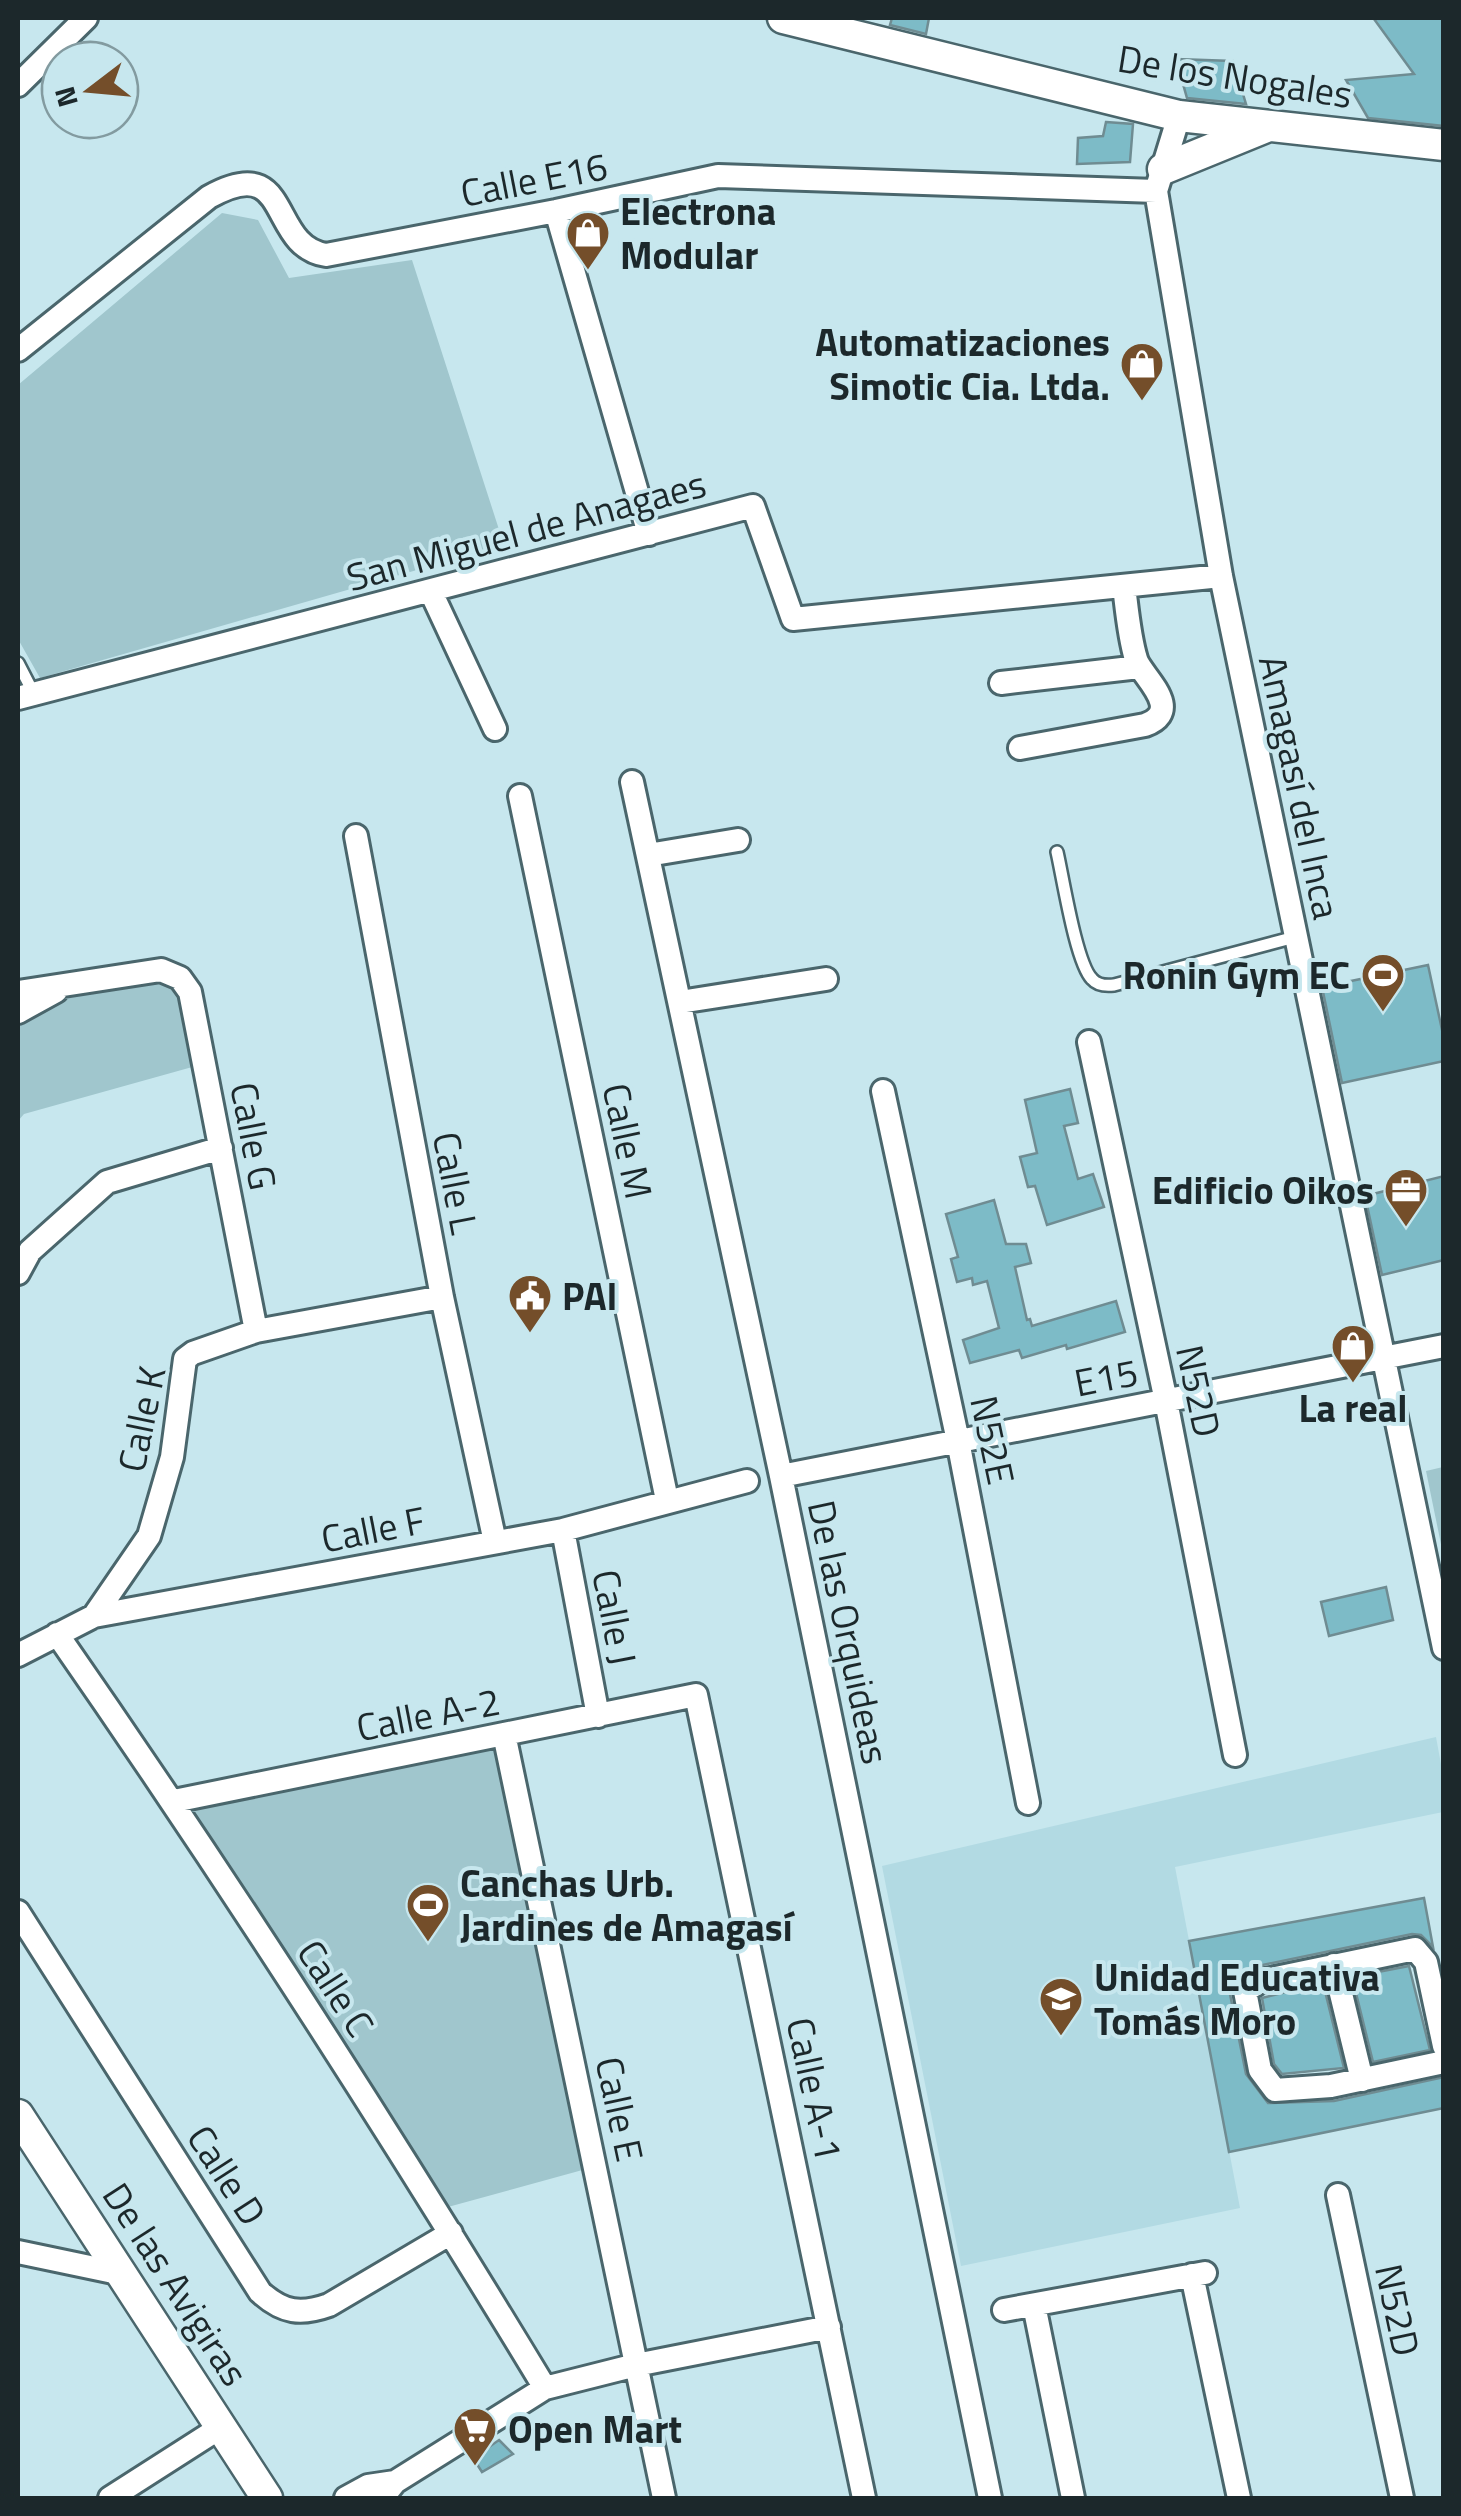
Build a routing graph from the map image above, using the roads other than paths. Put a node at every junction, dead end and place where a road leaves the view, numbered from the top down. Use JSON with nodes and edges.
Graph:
{"nodes":[{"id":1,"x":86,"y":18,"type":"edge"},
{"id":2,"x":783,"y":18,"type":"edge"},
{"id":3,"x":18,"y":85,"type":"edge"},
{"id":4,"x":1179,"y":116,"type":"junction"},
{"id":5,"x":1268,"y":126,"type":"junction"},
{"id":6,"x":1444,"y":146,"type":"edge"},
{"id":7,"x":1159,"y":180,"type":"junction"},
{"id":8,"x":556,"y":211,"type":"junction"},
{"id":9,"x":18,"y":350,"type":"edge"},
{"id":10,"x":649,"y":534,"type":"junction"},
{"id":11,"x":1220,"y":576,"type":"junction"},
{"id":12,"x":1124,"y":586,"type":"junction"},
{"id":13,"x":431,"y":592,"type":"junction"},
{"id":14,"x":18,"y":663,"type":"edge"},
{"id":15,"x":1138,"y":666,"type":"junction"},
{"id":16,"x":1001,"y":683,"type":"dead end"},
{"id":17,"x":26,"y":696,"type":"edge"},
{"id":18,"x":494,"y":729,"type":"dead end"},
{"id":19,"x":1020,"y":748,"type":"dead end"},
{"id":20,"x":632,"y":782,"type":"dead end"},
{"id":21,"x":520,"y":796,"type":"dead end"},
{"id":22,"x":356,"y":836,"type":"dead end"},
{"id":23,"x":738,"y":840,"type":"dead end"},
{"id":24,"x":1057,"y":852,"type":"dead end"},
{"id":25,"x":648,"y":855,"type":"junction"},
{"id":26,"x":1295,"y":937,"type":"junction"},
{"id":27,"x":826,"y":979,"type":"dead end"},
{"id":28,"x":72,"y":982,"type":"junction"},
{"id":29,"x":18,"y":992,"type":"edge"},
{"id":30,"x":680,"y":1002,"type":"junction"},
{"id":31,"x":18,"y":1012,"type":"edge"},
{"id":32,"x":1089,"y":1042,"type":"dead end"},
{"id":33,"x":883,"y":1092,"type":"dead end"},
{"id":34,"x":221,"y":1148,"type":"junction"},
{"id":35,"x":18,"y":1273,"type":"edge"},
{"id":36,"x":442,"y":1298,"type":"junction"},
{"id":37,"x":256,"y":1331,"type":"junction"},
{"id":38,"x":1444,"y":1346,"type":"edge"},
{"id":39,"x":1382,"y":1358,"type":"junction"},
{"id":40,"x":1166,"y":1401,"type":"junction"},
{"id":41,"x":958,"y":1441,"type":"junction"},
{"id":42,"x":781,"y":1476,"type":"junction"},
{"id":43,"x":747,"y":1481,"type":"dead end"},
{"id":44,"x":668,"y":1500,"type":"junction"},
{"id":45,"x":562,"y":1530,"type":"junction"},
{"id":46,"x":495,"y":1542,"type":"junction"},
{"id":47,"x":94,"y":1616,"type":"junction"},
{"id":48,"x":57,"y":1634,"type":"junction"},
{"id":49,"x":1444,"y":1648,"type":"edge"},
{"id":50,"x":18,"y":1655,"type":"edge"},
{"id":51,"x":696,"y":1695,"type":"joint"},
{"id":52,"x":598,"y":1716,"type":"junction"},
{"id":53,"x":504,"y":1734,"type":"junction"},
{"id":54,"x":1236,"y":1754,"type":"dead end"},
{"id":55,"x":174,"y":1801,"type":"junction"},
{"id":56,"x":1028,"y":1803,"type":"dead end"},
{"id":57,"x":18,"y":1912,"type":"edge"},
{"id":58,"x":1334,"y":1965,"type":"junction"},
{"id":59,"x":1444,"y":2046,"type":"edge"},
{"id":60,"x":1444,"y":2062,"type":"edge"},
{"id":61,"x":1362,"y":2080,"type":"junction"},
{"id":62,"x":18,"y":2115,"type":"edge"},
{"id":63,"x":1338,"y":2195,"type":"dead end"},
{"id":64,"x":452,"y":2234,"type":"junction"},
{"id":65,"x":18,"y":2252,"type":"edge"},
{"id":66,"x":122,"y":2274,"type":"junction"},
{"id":67,"x":1034,"y":2305,"type":"junction"},
{"id":68,"x":1004,"y":2310,"type":"dead end"},
{"id":69,"x":829,"y":2327,"type":"junction"},
{"id":70,"x":636,"y":2365,"type":"junction"},
{"id":71,"x":545,"y":2388,"type":"junction"},
{"id":72,"x":222,"y":2427,"type":"junction"},
{"id":73,"x":394,"y":2493,"type":"edge"},
{"id":74,"x":110,"y":2498,"type":"edge"},
{"id":75,"x":267,"y":2498,"type":"edge"},
{"id":76,"x":346,"y":2498,"type":"edge"},
{"id":77,"x":664,"y":2498,"type":"edge"},
{"id":78,"x":864,"y":2498,"type":"edge"},
{"id":79,"x":990,"y":2498,"type":"edge"},
{"id":80,"x":1073,"y":2498,"type":"edge"},
{"id":81,"x":1239,"y":2498,"type":"edge"},
{"id":82,"x":1402,"y":2498,"type":"edge"}],
"edges":[{"from":1,"to":3,"type":"street"},
{"from":2,"to":4,"type":"street","name":"De los Nogales"},
{"from":4,"to":5,"type":"street","name":"De los Nogales"},
{"from":4,"to":7,"type":"street","name":"Amagasí del Inca"},
{"from":5,"to":6,"type":"street","name":"De los Nogales"},
{"from":5,"to":7,"type":"street"},
{"from":7,"to":8,"type":"street","name":"Calle E16"},
{"from":7,"to":11,"type":"street","name":"Amagasí del Inca"},
{"from":8,"to":9,"type":"street","name":"Calle E16"},
{"from":8,"to":10,"type":"street"},
{"from":10,"to":12,"type":"street","name":"San Miguel de Anagaes"},
{"from":10,"to":13,"type":"street","name":"San Miguel de Anagaes"},
{"from":11,"to":12,"type":"street","name":"San Miguel de Anagaes"},
{"from":11,"to":26,"type":"street","name":"Amagasí del Inca"},
{"from":12,"to":15,"type":"street"},
{"from":13,"to":17,"type":"street","name":"San Miguel de Anagaes"},
{"from":13,"to":18,"type":"street"},
{"from":14,"to":17,"type":"lane"},
{"from":15,"to":16,"type":"street"},
{"from":15,"to":19,"type":"street"},
{"from":20,"to":25,"type":"street","name":"De las Orquideas"},
{"from":21,"to":44,"type":"street","name":"Calle M"},
{"from":22,"to":36,"type":"street","name":"Calle L"},
{"from":23,"to":25,"type":"street"},
{"from":24,"to":26,"type":"lane"},
{"from":25,"to":30,"type":"street","name":"De las Orquideas"},
{"from":26,"to":39,"type":"street","name":"Amagasí del Inca"},
{"from":27,"to":30,"type":"street"},
{"from":28,"to":29,"type":"street"},
{"from":28,"to":31,"type":"street"},
{"from":28,"to":34,"type":"street","name":"Calle G"},
{"from":30,"to":42,"type":"street","name":"De las Orquideas"},
{"from":32,"to":40,"type":"street","name":"N52D"},
{"from":33,"to":41,"type":"street","name":"N52E"},
{"from":34,"to":35,"type":"street"},
{"from":34,"to":37,"type":"street","name":"Calle G"},
{"from":36,"to":37,"type":"street","name":"Calle K"},
{"from":36,"to":46,"type":"street","name":"Calle L"},
{"from":37,"to":47,"type":"street","name":"Calle K"},
{"from":38,"to":39,"type":"street","name":"E15"},
{"from":39,"to":40,"type":"street","name":"E15"},
{"from":39,"to":49,"type":"street","name":"Amagasí del Inca"},
{"from":40,"to":41,"type":"street","name":"E15"},
{"from":40,"to":54,"type":"street","name":"N52D"},
{"from":41,"to":42,"type":"street","name":"E15"},
{"from":41,"to":56,"type":"street","name":"N52E"},
{"from":42,"to":79,"type":"street","name":"De las Orquideas"},
{"from":43,"to":44,"type":"street","name":"Calle F"},
{"from":44,"to":45,"type":"street","name":"Calle F"},
{"from":45,"to":46,"type":"street","name":"Calle F"},
{"from":45,"to":52,"type":"street","name":"Calle J"},
{"from":46,"to":47,"type":"street","name":"Calle F"},
{"from":47,"to":48,"type":"street","name":"Calle F"},
{"from":48,"to":50,"type":"street","name":"Calle F"},
{"from":48,"to":55,"type":"street","name":"Calle C"},
{"from":51,"to":52,"type":"street","name":"Calle A-2"},
{"from":51,"to":69,"type":"street","name":"Calle A-1"},
{"from":52,"to":53,"type":"street","name":"Calle A-2"},
{"from":53,"to":55,"type":"street","name":"Calle A-2"},
{"from":53,"to":70,"type":"street","name":"Calle E"},
{"from":55,"to":64,"type":"street","name":"Calle C"},
{"from":57,"to":64,"type":"street","name":"Calle D"},
{"from":58,"to":59,"type":"street"},
{"from":58,"to":61,"type":"street"},
{"from":58,"to":61,"type":"street"},
{"from":60,"to":61,"type":"street"},
{"from":62,"to":66,"type":"street","name":"De las Avigiras"},
{"from":63,"to":82,"type":"street","name":"N52D"},
{"from":64,"to":71,"type":"street","name":"Calle C"},
{"from":65,"to":66,"type":"street"},
{"from":66,"to":72,"type":"street","name":"De las Avigiras"},
{"from":67,"to":68,"type":"street"},
{"from":67,"to":80,"type":"street"},
{"from":67,"to":81,"type":"street"},
{"from":69,"to":70,"type":"street"},
{"from":69,"to":78,"type":"street","name":"Calle A-1"},
{"from":70,"to":71,"type":"street"},
{"from":70,"to":77,"type":"street","name":"Calle E"},
{"from":71,"to":73,"type":"street"},
{"from":72,"to":74,"type":"street"},
{"from":72,"to":75,"type":"street","name":"De las Avigiras"},
{"from":73,"to":76,"type":"street"}]}
